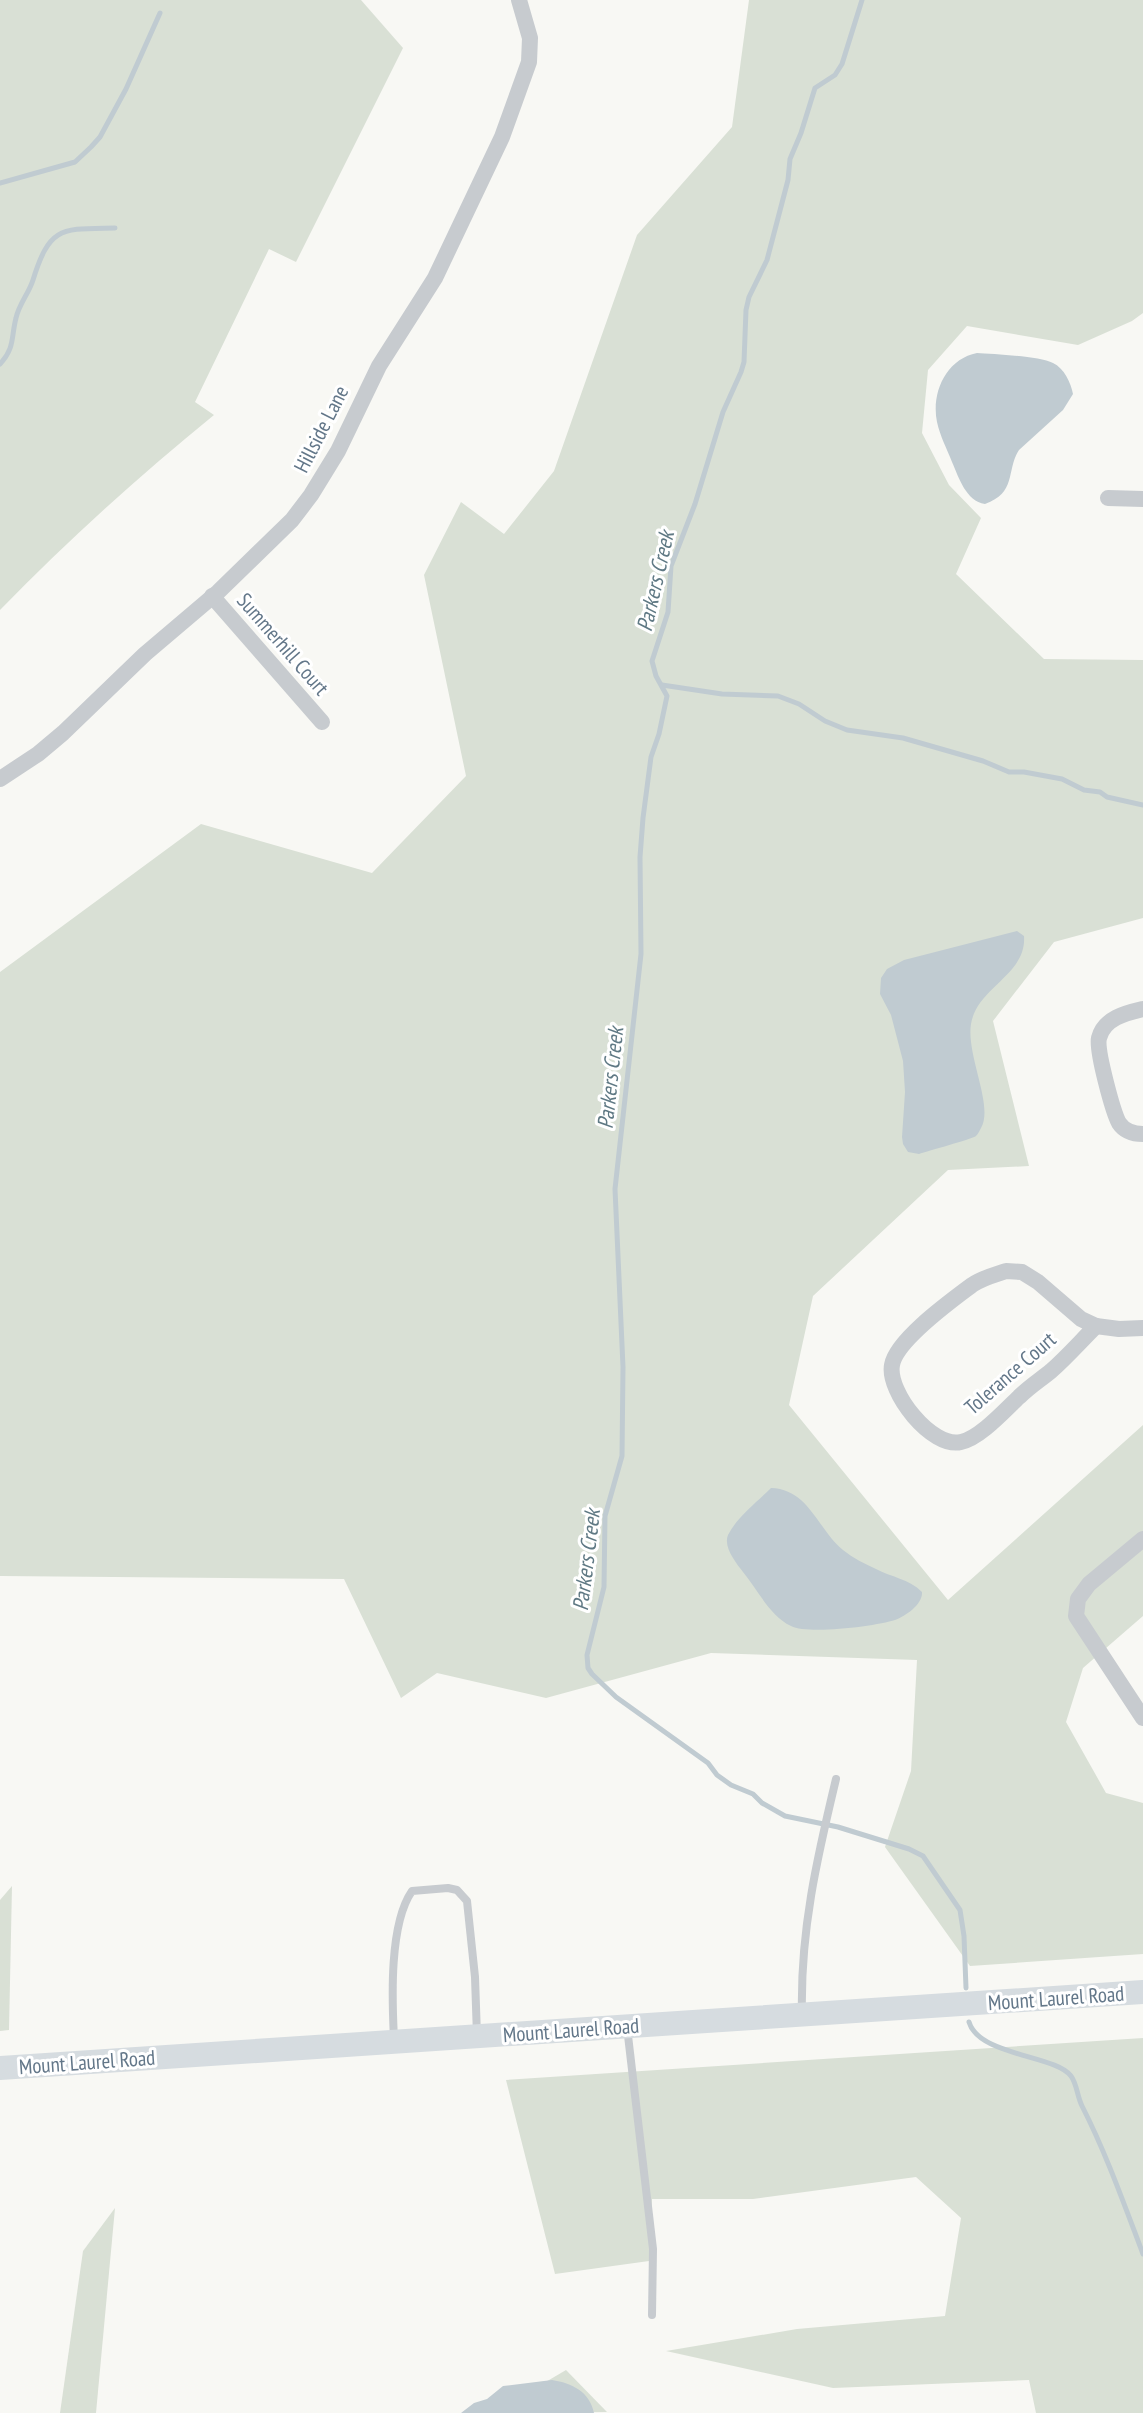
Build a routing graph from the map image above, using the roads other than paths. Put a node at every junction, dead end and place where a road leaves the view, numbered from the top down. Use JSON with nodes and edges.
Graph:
{"nodes":[{"id":1,"x":519,"y":0,"type":"edge"},
{"id":2,"x":1108,"y":498,"type":"dead end"},
{"id":3,"x":1143,"y":499,"type":"edge"},
{"id":4,"x":212,"y":596,"type":"junction"},
{"id":5,"x":322,"y":722,"type":"dead end"},
{"id":6,"x":0,"y":779,"type":"edge"},
{"id":7,"x":1143,"y":1010,"type":"edge"},
{"id":8,"x":1143,"y":1134,"type":"edge"},
{"id":9,"x":1096,"y":1326,"type":"junction"},
{"id":10,"x":1143,"y":1328,"type":"edge"},
{"id":11,"x":1143,"y":1539,"type":"edge"},
{"id":12,"x":1143,"y":1718,"type":"edge"},
{"id":13,"x":836,"y":1779,"type":"dead end"},
{"id":14,"x":1143,"y":1992,"type":"edge"},
{"id":15,"x":802,"y":2015,"type":"junction"},
{"id":16,"x":627,"y":2026,"type":"junction"},
{"id":17,"x":477,"y":2036,"type":"junction"},
{"id":18,"x":394,"y":2042,"type":"junction"},
{"id":19,"x":0,"y":2068,"type":"edge"},
{"id":20,"x":652,"y":2315,"type":"dead end"}],
"edges":[{"from":1,"to":4,"type":"street","name":"Hillside Lane"},
{"from":2,"to":3,"type":"street"},
{"from":4,"to":5,"type":"street","name":"Summerhill Court"},
{"from":4,"to":6,"type":"street","name":"Hillside Lane"},
{"from":7,"to":8,"type":"street"},
{"from":9,"to":9,"type":"street","name":"Tolerance Court"},
{"from":9,"to":10,"type":"street","name":"Tolerance Court"},
{"from":11,"to":12,"type":"street"},
{"from":13,"to":15,"type":"lane"},
{"from":14,"to":15,"type":"main road","name":"Mount Laurel Road"},
{"from":15,"to":16,"type":"main road","name":"Mount Laurel Road"},
{"from":16,"to":17,"type":"main road","name":"Mount Laurel Road"},
{"from":16,"to":20,"type":"lane"},
{"from":17,"to":18,"type":"main road","name":"Mount Laurel Road"},
{"from":17,"to":18,"type":"lane"},
{"from":18,"to":19,"type":"main road","name":"Mount Laurel Road"}]}
